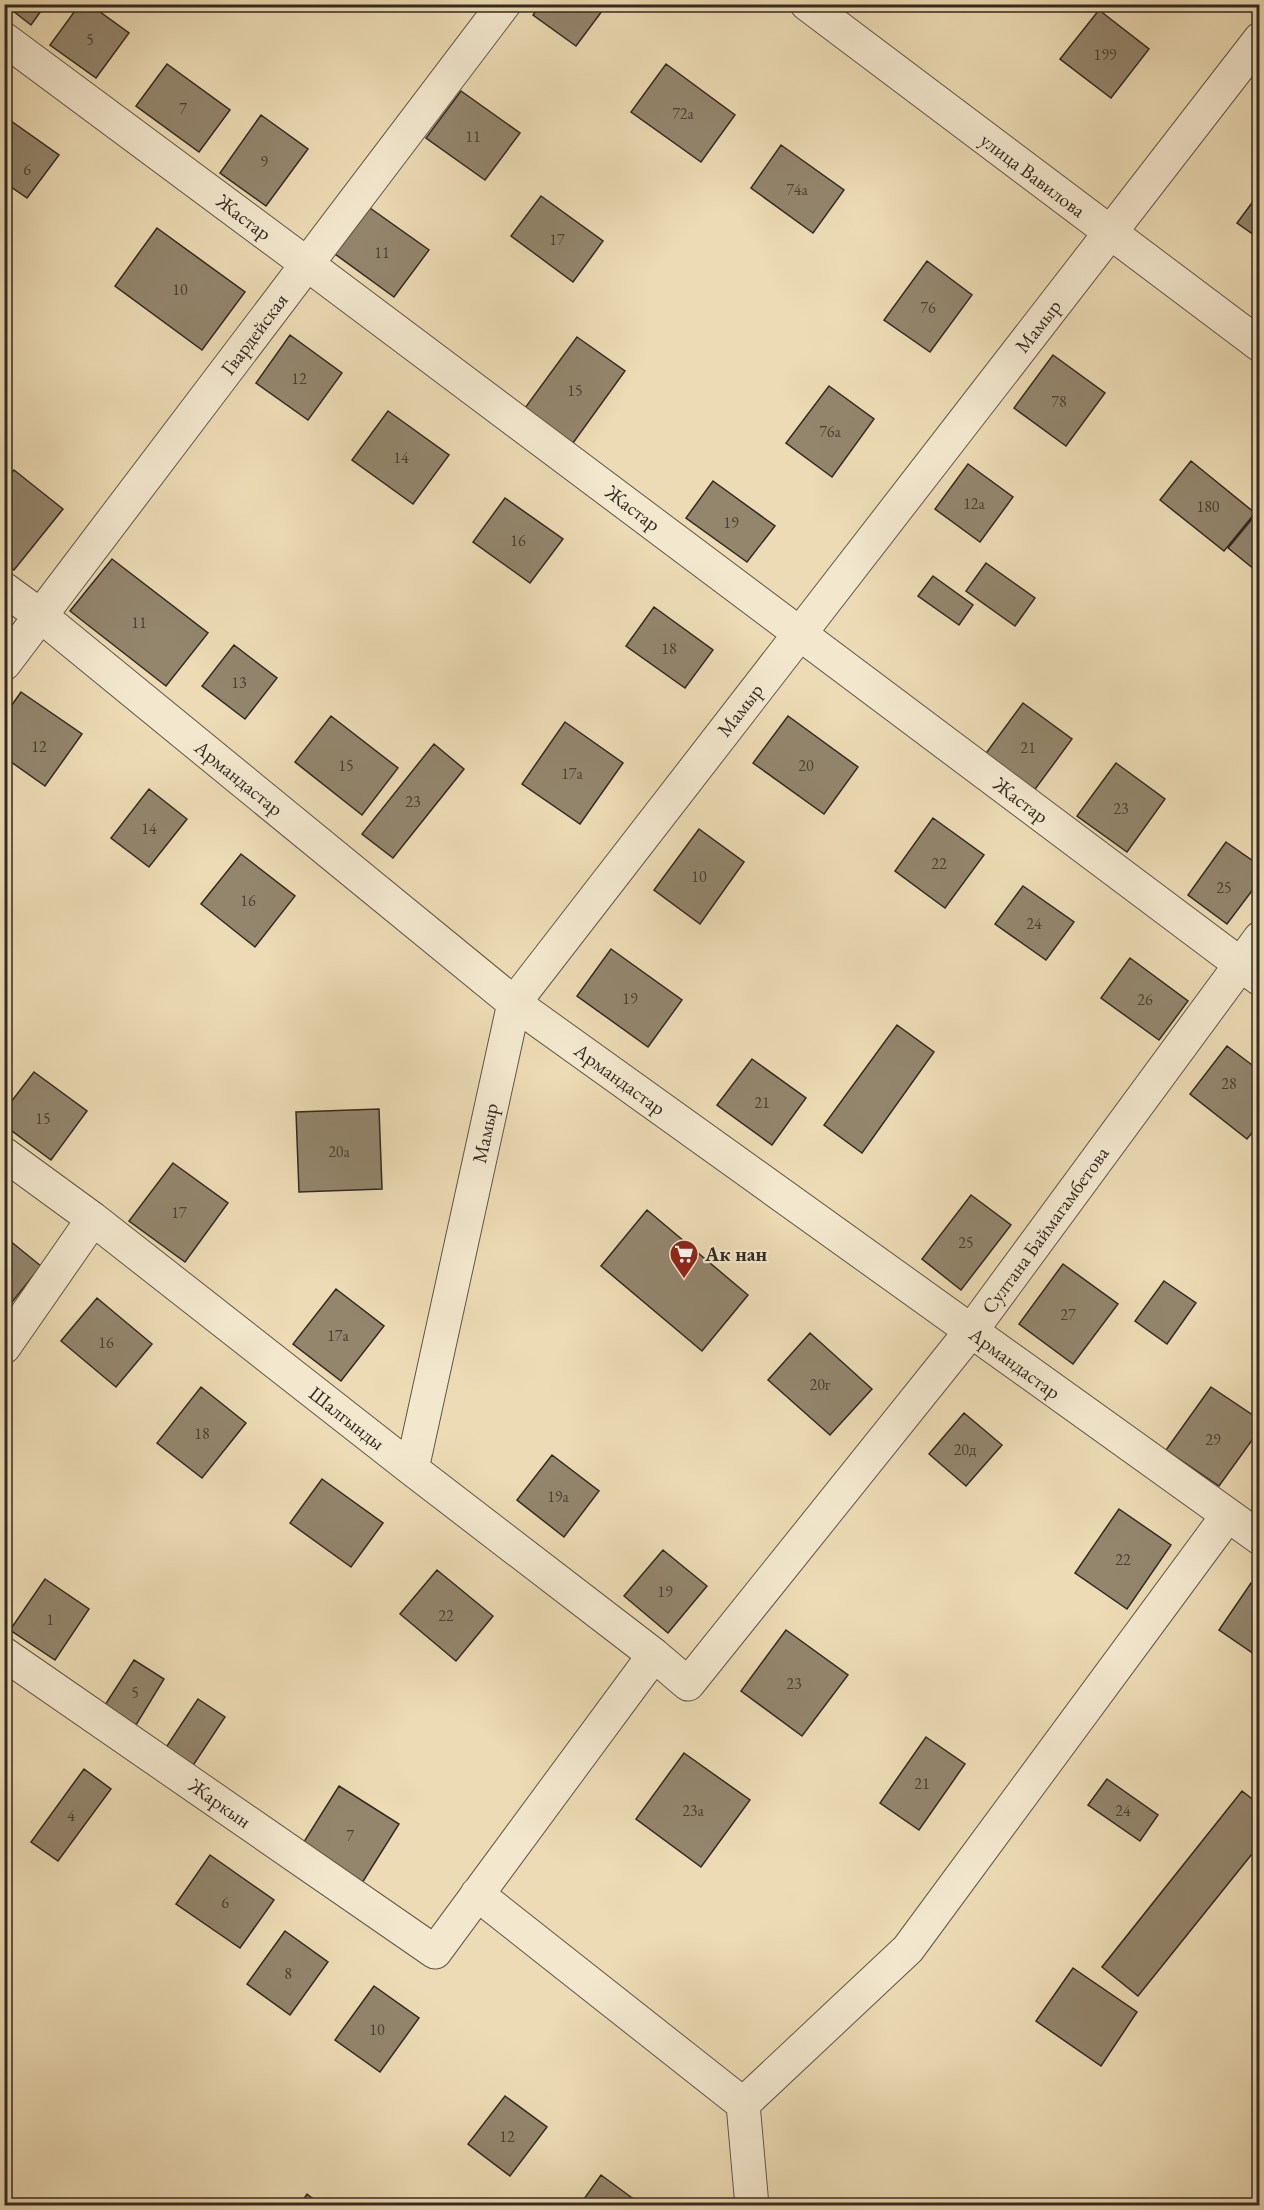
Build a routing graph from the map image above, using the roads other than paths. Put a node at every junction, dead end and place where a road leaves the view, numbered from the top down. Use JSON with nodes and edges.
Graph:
{"nodes":[{"id":1,"x":504,"y":4,"type":"edge"},
{"id":2,"x":807,"y":4,"type":"edge"},
{"id":3,"x":4,"y":39,"type":"edge"},
{"id":4,"x":1260,"y":39,"type":"edge"},
{"id":5,"x":1110,"y":233,"type":"junction"},
{"id":6,"x":307,"y":264,"type":"junction"},
{"id":7,"x":1260,"y":345,"type":"edge"},
{"id":8,"x":4,"y":589,"type":"edge"},
{"id":9,"x":41,"y":616,"type":"junction"},
{"id":10,"x":799,"y":634,"type":"junction"},
{"id":11,"x":4,"y":664,"type":"edge"},
{"id":12,"x":1260,"y":938,"type":"edge"},
{"id":13,"x":1249,"y":972,"type":"edge"},
{"id":14,"x":513,"y":1003,"type":"junction"},
{"id":15,"x":4,"y":1154,"type":"edge"},
{"id":16,"x":93,"y":1219,"type":"junction"},
{"id":17,"x":971,"y":1331,"type":"junction"},
{"id":18,"x":4,"y":1347,"type":"edge"},
{"id":19,"x":412,"y":1469,"type":"junction"},
{"id":20,"x":1228,"y":1515,"type":"junction"},
{"id":21,"x":1260,"y":1538,"type":"edge"},
{"id":22,"x":4,"y":1654,"type":"edge"},
{"id":23,"x":654,"y":1655,"type":"junction"},
{"id":24,"x":688,"y":1684,"type":"joint"},
{"id":25,"x":477,"y":1894,"type":"junction"},
{"id":26,"x":742,"y":2104,"type":"junction"},
{"id":27,"x":752,"y":2205,"type":"edge"}],
"edges":[{"from":1,"to":6,"type":"street","name":"Гвардейская"},
{"from":2,"to":5,"type":"street","name":"улица Вавилова"},
{"from":3,"to":6,"type":"street","name":"Жастар"},
{"from":4,"to":5,"type":"street","name":"Мамыр"},
{"from":5,"to":7,"type":"street","name":"улица Вавилова"},
{"from":5,"to":10,"type":"street","name":"Мамыр"},
{"from":6,"to":9,"type":"street","name":"Гвардейская"},
{"from":6,"to":10,"type":"street","name":"Жастар"},
{"from":8,"to":9,"type":"street","name":"Армандастар"},
{"from":9,"to":11,"type":"street","name":"Гвардейская"},
{"from":9,"to":14,"type":"street","name":"Армандастар"},
{"from":10,"to":13,"type":"street","name":"Жастар"},
{"from":10,"to":14,"type":"street","name":"Мамыр"},
{"from":12,"to":13,"type":"street","name":"Султана Баймагамбетова"},
{"from":13,"to":17,"type":"street","name":"Султана Баймагамбетова"},
{"from":14,"to":17,"type":"street","name":"Армандастар"},
{"from":14,"to":19,"type":"street","name":"Мамыр"},
{"from":15,"to":16,"type":"street","name":"Шалгынды"},
{"from":16,"to":18,"type":"street"},
{"from":16,"to":19,"type":"street","name":"Шалгынды"},
{"from":17,"to":20,"type":"street","name":"Армандастар"},
{"from":17,"to":24,"type":"street","name":"Султана Баймагамбетова"},
{"from":19,"to":23,"type":"street","name":"Шалгынды"},
{"from":20,"to":21,"type":"street","name":"Армандастар"},
{"from":20,"to":26,"type":"street"},
{"from":22,"to":25,"type":"street","name":"Жаркын"},
{"from":23,"to":24,"type":"street","name":"Шалгынды"},
{"from":23,"to":25,"type":"street"},
{"from":25,"to":26,"type":"street"},
{"from":26,"to":27,"type":"street"}]}
